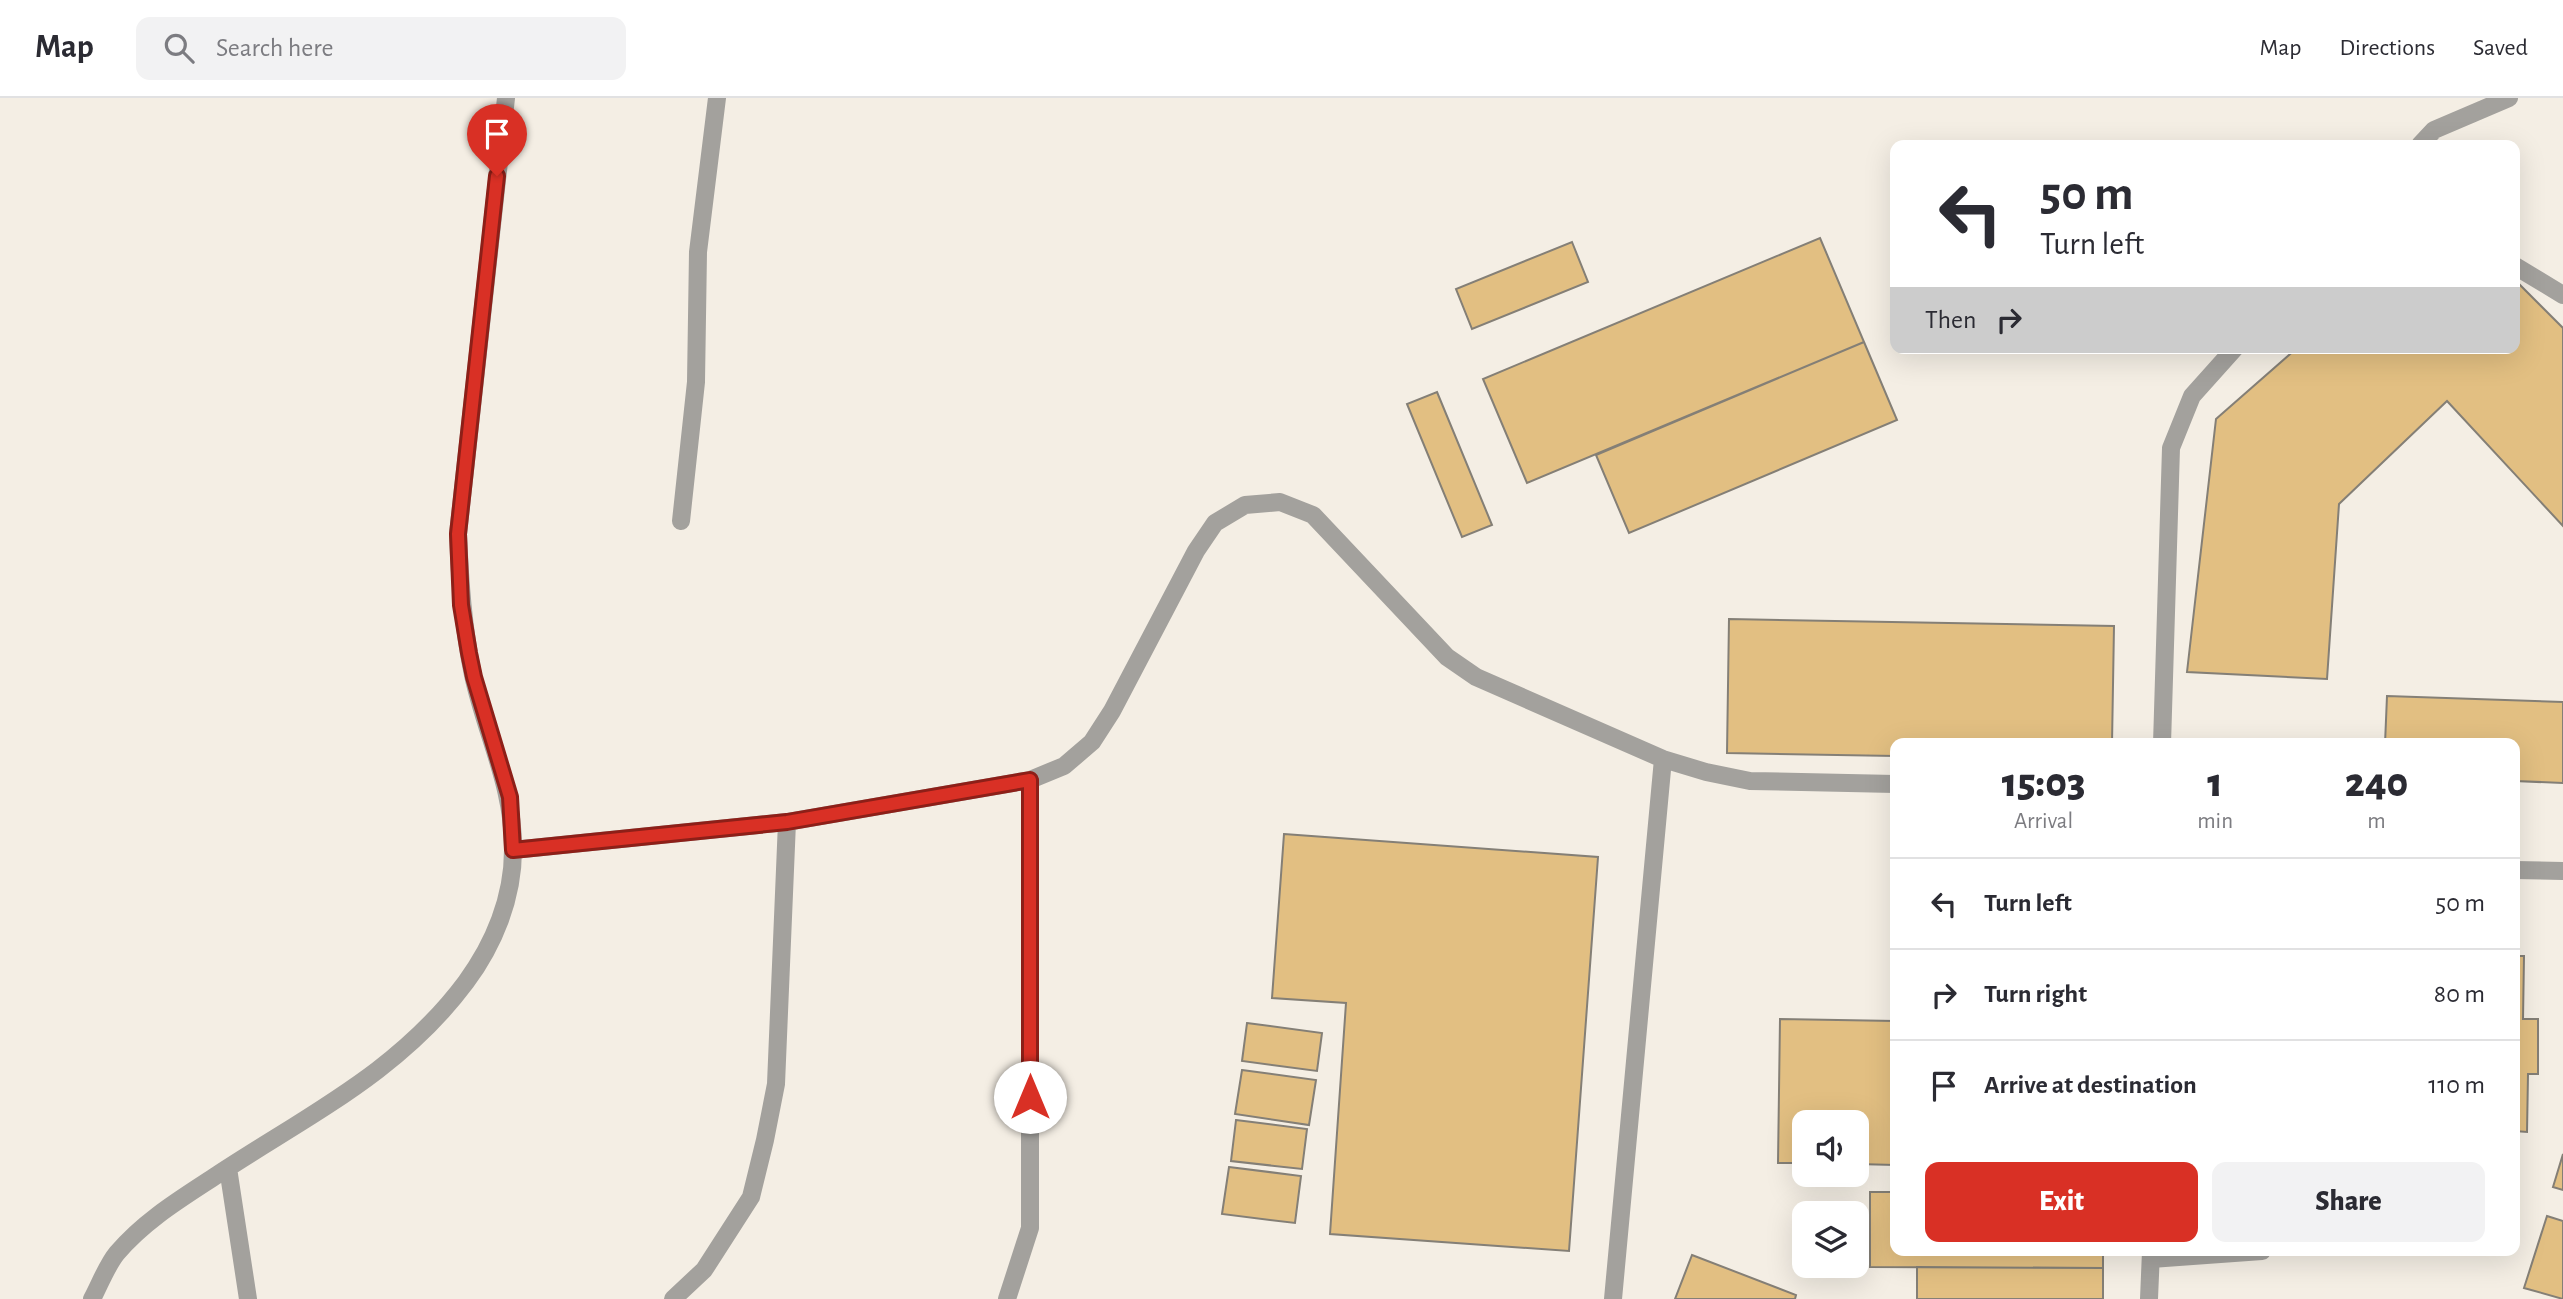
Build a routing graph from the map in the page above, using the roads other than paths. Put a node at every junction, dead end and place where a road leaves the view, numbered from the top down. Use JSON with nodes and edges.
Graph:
{"nodes":[{"id":1,"x":506,"y":98,"type":"edge"},
{"id":2,"x":717,"y":98,"type":"edge"},
{"id":3,"x":2509,"y":98,"type":"edge"},
{"id":4,"x":2425,"y":140,"type":"edge"},
{"id":5,"x":2520,"y":268,"type":"edge"},
{"id":6,"x":2563,"y":295,"type":"edge"},
{"id":7,"x":2230,"y":354,"type":"edge"},
{"id":8,"x":681,"y":521,"type":"dead end"},
{"id":9,"x":2162,"y":738,"type":"edge"},
{"id":10,"x":1662,"y":759,"type":"junction"},
{"id":11,"x":1030,"y":780,"type":"junction"},
{"id":12,"x":1890,"y":784,"type":"edge"},
{"id":13,"x":787,"y":822,"type":"junction"},
{"id":14,"x":513,"y":850,"type":"junction"},
{"id":15,"x":2520,"y":870,"type":"edge"},
{"id":16,"x":2563,"y":871,"type":"edge"},
{"id":17,"x":228,"y":1168,"type":"junction"},
{"id":18,"x":2151,"y":1256,"type":"edge"},
{"id":19,"x":92,"y":1299,"type":"edge"},
{"id":20,"x":248,"y":1299,"type":"edge"},
{"id":21,"x":673,"y":1299,"type":"edge"},
{"id":22,"x":1007,"y":1299,"type":"edge"},
{"id":23,"x":1613,"y":1299,"type":"edge"},
{"id":24,"x":2149,"y":1299,"type":"edge"}],
"edges":[{"from":1,"to":14,"type":"street"},
{"from":2,"to":8,"type":"street"},
{"from":3,"to":4,"type":"street"},
{"from":5,"to":6,"type":"street"},
{"from":7,"to":9,"type":"street"},
{"from":10,"to":11,"type":"street"},
{"from":10,"to":12,"type":"street"},
{"from":10,"to":23,"type":"street"},
{"from":11,"to":13,"type":"street"},
{"from":11,"to":22,"type":"street"},
{"from":13,"to":14,"type":"street"},
{"from":13,"to":21,"type":"street"},
{"from":14,"to":17,"type":"street"},
{"from":15,"to":16,"type":"street"},
{"from":17,"to":19,"type":"street"},
{"from":17,"to":20,"type":"street"},
{"from":18,"to":24,"type":"street"}]}
